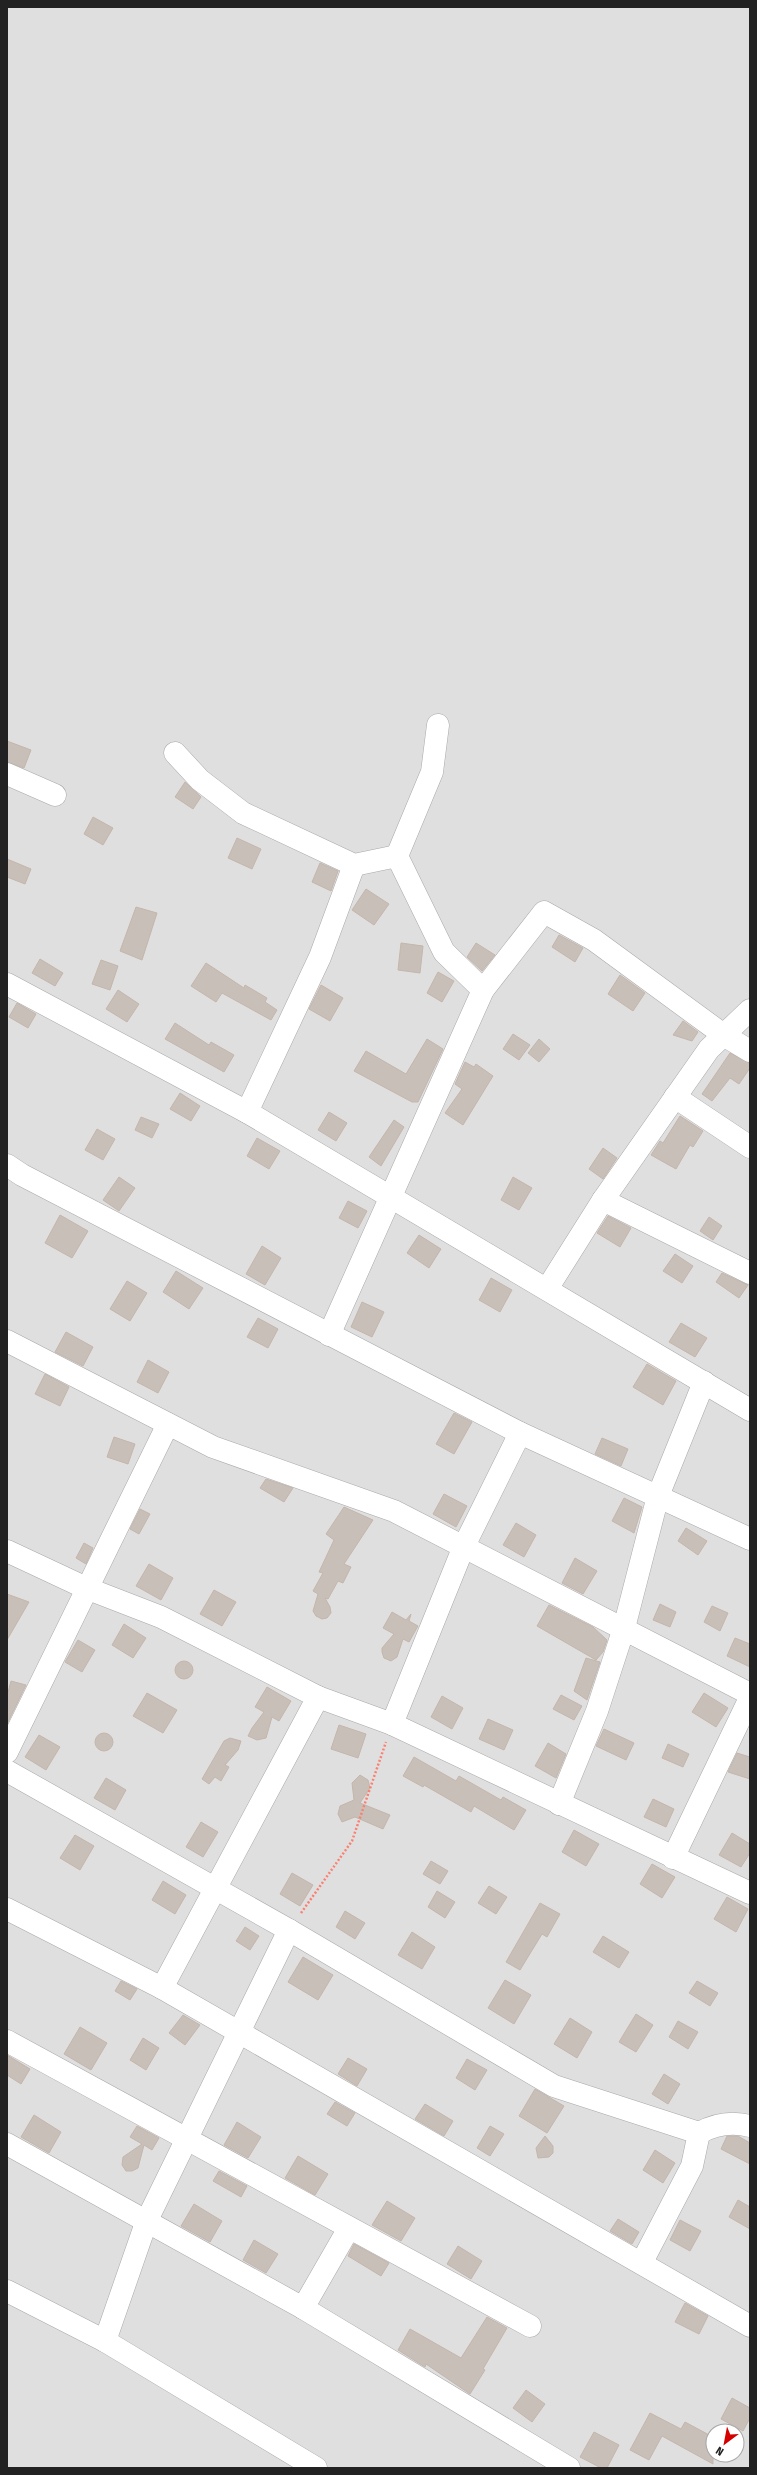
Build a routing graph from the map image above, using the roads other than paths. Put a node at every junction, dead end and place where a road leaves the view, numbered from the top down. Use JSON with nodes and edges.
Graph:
{"nodes":[{"id":1,"x":438,"y":725,"type":"dead end"},
{"id":2,"x":176,"y":753,"type":"dead end"},
{"id":3,"x":7,"y":774,"type":"edge"},
{"id":4,"x":55,"y":795,"type":"dead end"},
{"id":5,"x":397,"y":856,"type":"junction"},
{"id":6,"x":354,"y":865,"type":"junction"},
{"id":7,"x":7,"y":984,"type":"edge"},
{"id":8,"x":483,"y":990,"type":"junction"},
{"id":9,"x":750,"y":1010,"type":"edge"},
{"id":10,"x":725,"y":1036,"type":"junction"},
{"id":11,"x":750,"y":1051,"type":"edge"},
{"id":12,"x":675,"y":1098,"type":"junction"},
{"id":13,"x":248,"y":1112,"type":"junction"},
{"id":14,"x":750,"y":1147,"type":"edge"},
{"id":15,"x":7,"y":1165,"type":"edge"},
{"id":16,"x":391,"y":1198,"type":"junction"},
{"id":17,"x":603,"y":1200,"type":"junction"},
{"id":18,"x":750,"y":1273,"type":"edge"},
{"id":19,"x":547,"y":1289,"type":"junction"},
{"id":20,"x":329,"y":1335,"type":"junction"},
{"id":21,"x":7,"y":1341,"type":"edge"},
{"id":22,"x":704,"y":1382,"type":"junction"},
{"id":23,"x":750,"y":1410,"type":"edge"},
{"id":24,"x":168,"y":1424,"type":"junction"},
{"id":25,"x":520,"y":1433,"type":"junction"},
{"id":26,"x":658,"y":1496,"type":"junction"},
{"id":27,"x":750,"y":1539,"type":"edge"},
{"id":28,"x":464,"y":1546,"type":"junction"},
{"id":29,"x":7,"y":1551,"type":"edge"},
{"id":30,"x":86,"y":1588,"type":"junction"},
{"id":31,"x":624,"y":1628,"type":"junction"},
{"id":32,"x":750,"y":1694,"type":"edge"},
{"id":33,"x":318,"y":1697,"type":"junction"},
{"id":34,"x":750,"y":1698,"type":"edge"},
{"id":35,"x":392,"y":1724,"type":"junction"},
{"id":36,"x":7,"y":1752,"type":"edge"},
{"id":37,"x":7,"y":1771,"type":"edge"},
{"id":38,"x":559,"y":1804,"type":"junction"},
{"id":39,"x":673,"y":1858,"type":"junction"},
{"id":40,"x":214,"y":1888,"type":"junction"},
{"id":41,"x":750,"y":1893,"type":"edge"},
{"id":42,"x":7,"y":1909,"type":"edge"},
{"id":43,"x":289,"y":1930,"type":"junction"},
{"id":44,"x":162,"y":1988,"type":"junction"},
{"id":45,"x":238,"y":2034,"type":"junction"},
{"id":46,"x":7,"y":2041,"type":"edge"},
{"id":47,"x":750,"y":2126,"type":"edge"},
{"id":48,"x":699,"y":2133,"type":"junction"},
{"id":49,"x":186,"y":2139,"type":"junction"},
{"id":50,"x":7,"y":2144,"type":"edge"},
{"id":51,"x":147,"y":2220,"type":"junction"},
{"id":52,"x":349,"y":2228,"type":"junction"},
{"id":53,"x":642,"y":2262,"type":"junction"},
{"id":54,"x":7,"y":2291,"type":"edge"},
{"id":55,"x":303,"y":2308,"type":"junction"},
{"id":56,"x":530,"y":2326,"type":"dead end"},
{"id":57,"x":750,"y":2326,"type":"edge"},
{"id":58,"x":105,"y":2341,"type":"junction"},
{"id":59,"x":316,"y":2468,"type":"edge"},
{"id":60,"x":569,"y":2468,"type":"edge"}],
"edges":[{"from":1,"to":5,"type":"street"},
{"from":2,"to":6,"type":"street"},
{"from":3,"to":4,"type":"street"},
{"from":5,"to":6,"type":"street"},
{"from":5,"to":8,"type":"street"},
{"from":6,"to":13,"type":"street"},
{"from":7,"to":13,"type":"street"},
{"from":8,"to":10,"type":"street"},
{"from":8,"to":16,"type":"street"},
{"from":9,"to":10,"type":"street"},
{"from":10,"to":11,"type":"street"},
{"from":10,"to":12,"type":"street"},
{"from":12,"to":14,"type":"street"},
{"from":12,"to":17,"type":"street"},
{"from":13,"to":16,"type":"street"},
{"from":15,"to":20,"type":"street"},
{"from":16,"to":19,"type":"street"},
{"from":16,"to":20,"type":"street"},
{"from":17,"to":18,"type":"street"},
{"from":17,"to":19,"type":"street"},
{"from":19,"to":22,"type":"street"},
{"from":20,"to":25,"type":"street"},
{"from":21,"to":24,"type":"street"},
{"from":22,"to":23,"type":"street"},
{"from":22,"to":26,"type":"street"},
{"from":24,"to":28,"type":"street"},
{"from":24,"to":30,"type":"street"},
{"from":25,"to":26,"type":"street"},
{"from":25,"to":28,"type":"street"},
{"from":26,"to":27,"type":"street"},
{"from":26,"to":31,"type":"street"},
{"from":28,"to":31,"type":"street"},
{"from":28,"to":35,"type":"street"},
{"from":29,"to":30,"type":"street"},
{"from":30,"to":33,"type":"street"},
{"from":30,"to":36,"type":"street"},
{"from":31,"to":32,"type":"street"},
{"from":31,"to":38,"type":"street"},
{"from":33,"to":35,"type":"street"},
{"from":33,"to":40,"type":"street"},
{"from":34,"to":39,"type":"street"},
{"from":35,"to":38,"type":"street"},
{"from":37,"to":40,"type":"street"},
{"from":38,"to":39,"type":"street"},
{"from":39,"to":41,"type":"street"},
{"from":40,"to":43,"type":"street"},
{"from":40,"to":44,"type":"street"},
{"from":42,"to":44,"type":"street"},
{"from":43,"to":45,"type":"street"},
{"from":43,"to":48,"type":"street"},
{"from":44,"to":45,"type":"street"},
{"from":45,"to":49,"type":"street"},
{"from":45,"to":53,"type":"street"},
{"from":46,"to":49,"type":"street"},
{"from":47,"to":48,"type":"street"},
{"from":48,"to":53,"type":"street"},
{"from":49,"to":51,"type":"street"},
{"from":49,"to":52,"type":"street"},
{"from":50,"to":51,"type":"street"},
{"from":51,"to":55,"type":"street"},
{"from":51,"to":58,"type":"street"},
{"from":52,"to":55,"type":"street"},
{"from":52,"to":56,"type":"street"},
{"from":53,"to":57,"type":"street"},
{"from":54,"to":58,"type":"street"},
{"from":55,"to":60,"type":"street"},
{"from":58,"to":59,"type":"street"}]}
